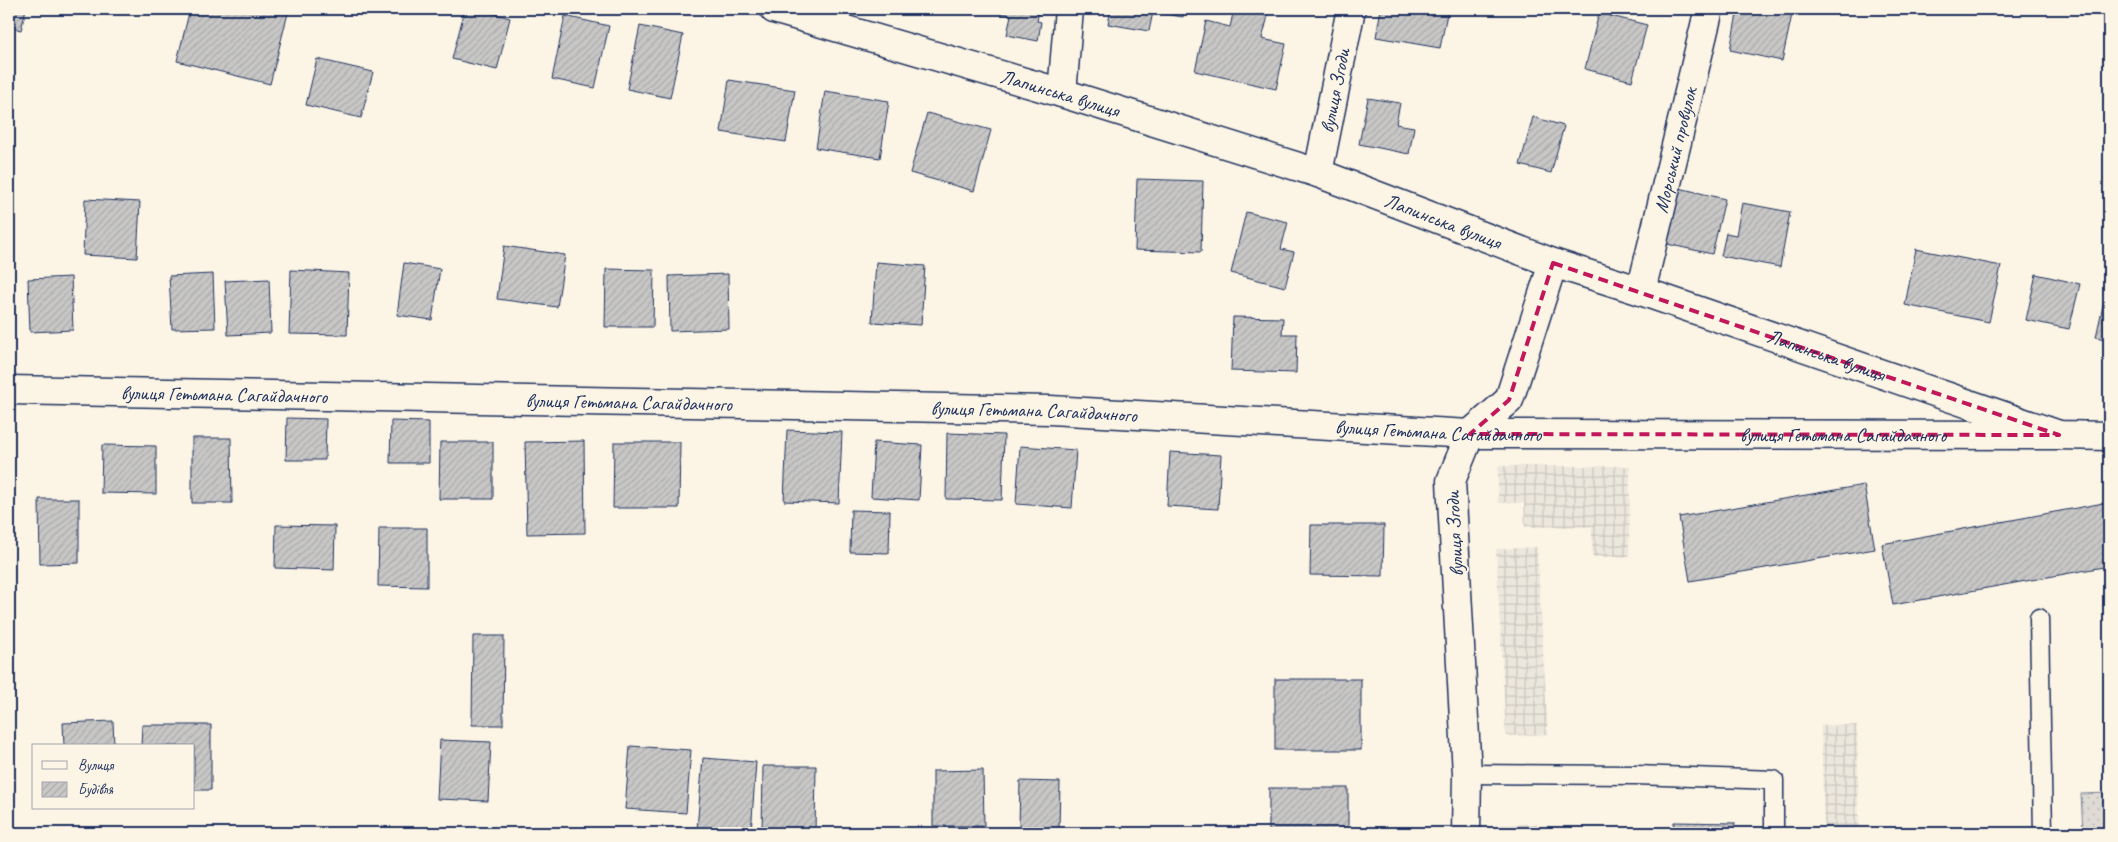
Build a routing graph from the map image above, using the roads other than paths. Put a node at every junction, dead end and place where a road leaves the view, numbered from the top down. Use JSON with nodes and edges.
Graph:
{"nodes":[{"id":1,"x":774,"y":9,"type":"edge"},
{"id":2,"x":1069,"y":9,"type":"edge"},
{"id":3,"x":1351,"y":9,"type":"edge"},
{"id":4,"x":1709,"y":9,"type":"edge"},
{"id":5,"x":1062,"y":93,"type":"junction"},
{"id":6,"x":1318,"y":173,"type":"junction"},
{"id":7,"x":1553,"y":263,"type":"junction"},
{"id":8,"x":1641,"y":291,"type":"junction"},
{"id":9,"x":9,"y":390,"type":"edge"},
{"id":10,"x":1470,"y":434,"type":"junction"},
{"id":11,"x":2059,"y":435,"type":"junction"},
{"id":12,"x":2109,"y":436,"type":"edge"},
{"id":13,"x":2039,"y":618,"type":"dead end"},
{"id":14,"x":1467,"y":774,"type":"junction"},
{"id":15,"x":1466,"y":833,"type":"edge"},
{"id":16,"x":1774,"y":833,"type":"edge"},
{"id":17,"x":2043,"y":833,"type":"edge"}],
"edges":[{"from":1,"to":5,"type":"street","name":"Лапинська вулиця"},
{"from":2,"to":5,"type":"street"},
{"from":3,"to":6,"type":"street","name":"вулиця Згоди"},
{"from":4,"to":8,"type":"street","name":"Морський провулок"},
{"from":5,"to":6,"type":"street","name":"Лапинська вулиця"},
{"from":6,"to":7,"type":"street","name":"Лапинська вулиця"},
{"from":7,"to":8,"type":"street","name":"Лапинська вулиця"},
{"from":7,"to":10,"type":"street","name":"вулиця Згоди"},
{"from":8,"to":11,"type":"street","name":"Лапинська вулиця"},
{"from":9,"to":10,"type":"street","name":"вулиця Гетьмана Сагайдачного"},
{"from":10,"to":11,"type":"street","name":"вулиця Гетьмана Сагайдачного"},
{"from":10,"to":14,"type":"street","name":"вулиця Згоди"},
{"from":11,"to":12,"type":"street","name":"Лапинська вулиця"},
{"from":13,"to":17,"type":"lane"},
{"from":14,"to":15,"type":"street","name":"вулиця Згоди"},
{"from":14,"to":16,"type":"lane"}]}
